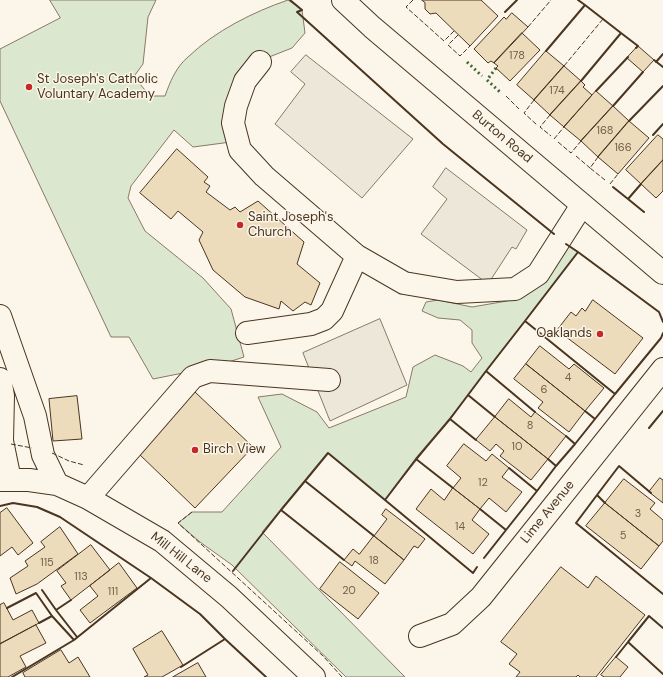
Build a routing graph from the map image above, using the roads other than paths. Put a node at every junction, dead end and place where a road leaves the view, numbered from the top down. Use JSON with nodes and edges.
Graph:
{"nodes":[{"id":1,"x":343,"y":0,"type":"edge"},
{"id":2,"x":260,"y":62,"type":"dead end"},
{"id":3,"x":582,"y":205,"type":"junction"},
{"id":4,"x":357,"y":256,"type":"junction"},
{"id":5,"x":663,"y":273,"type":"edge"},
{"id":6,"x":0,"y":316,"type":"edge"},
{"id":7,"x":248,"y":333,"type":"dead end"},
{"id":8,"x":13,"y":350,"type":"junction"},
{"id":9,"x":663,"y":369,"type":"edge"},
{"id":10,"x":0,"y":370,"type":"edge"},
{"id":11,"x":0,"y":379,"type":"edge"},
{"id":12,"x":329,"y":380,"type":"dead end"},
{"id":13,"x":5,"y":480,"type":"edge"},
{"id":14,"x":57,"y":484,"type":"junction"},
{"id":15,"x":88,"y":498,"type":"junction"},
{"id":16,"x":420,"y":636,"type":"dead end"},
{"id":17,"x":314,"y":677,"type":"edge"}],
"edges":[{"from":1,"to":3,"type":"street","name":"Burton Road"},
{"from":2,"to":4,"type":"street"},
{"from":3,"to":4,"type":"street"},
{"from":3,"to":5,"type":"street","name":"Burton Road"},
{"from":4,"to":7,"type":"street"},
{"from":6,"to":8,"type":"street"},
{"from":8,"to":10,"type":"street"},
{"from":8,"to":14,"type":"street"},
{"from":9,"to":16,"type":"street","name":"Lime Avenue"},
{"from":11,"to":13,"type":"street"},
{"from":12,"to":15,"type":"street"},
{"from":13,"to":14,"type":"street","name":"Mill Hill Lane"},
{"from":14,"to":15,"type":"street","name":"Mill Hill Lane"},
{"from":15,"to":17,"type":"street","name":"Mill Hill Lane"}]}
